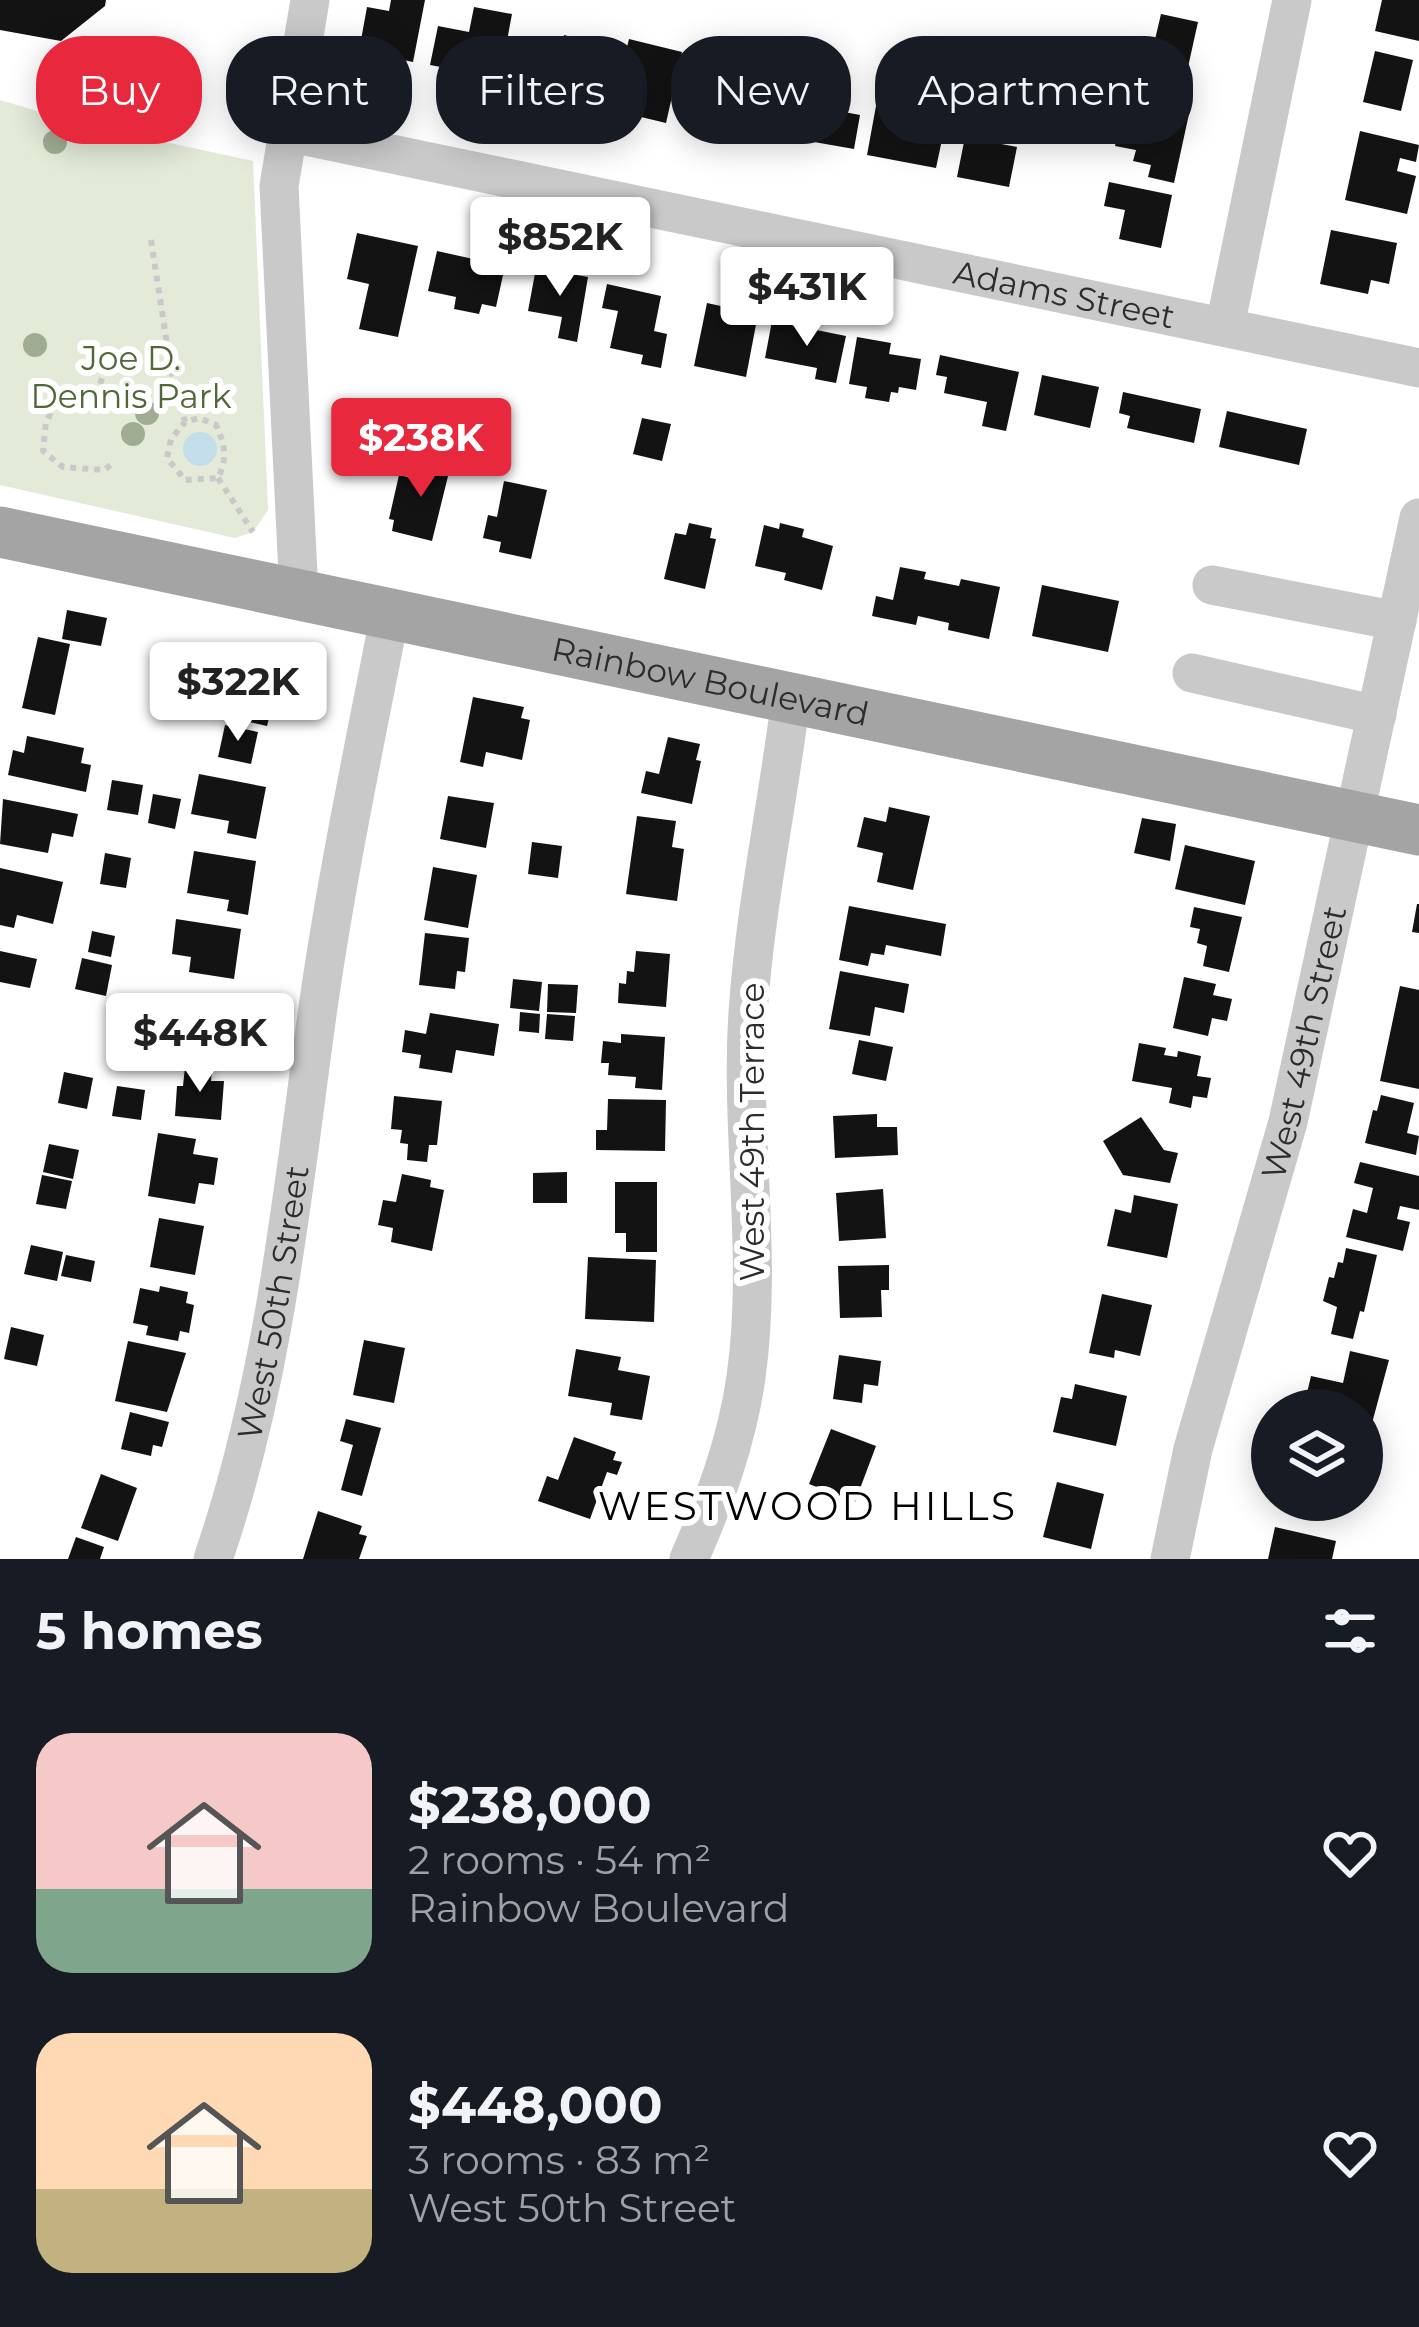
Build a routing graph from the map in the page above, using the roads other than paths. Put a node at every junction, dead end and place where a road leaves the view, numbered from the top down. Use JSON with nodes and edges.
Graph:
{"nodes":[{"id":1,"x":310,"y":0,"type":"edge"},
{"id":2,"x":1292,"y":0,"type":"edge"},
{"id":3,"x":303,"y":36,"type":"edge"},
{"id":4,"x":284,"y":144,"type":"edge"},
{"id":5,"x":344,"y":144,"type":"edge"},
{"id":6,"x":1225,"y":326,"type":"junction"},
{"id":7,"x":1419,"y":368,"type":"edge"},
{"id":8,"x":1419,"y":518,"type":"edge"},
{"id":9,"x":0,"y":532,"type":"edge"},
{"id":10,"x":1211,"y":585,"type":"dead end"},
{"id":11,"x":299,"y":595,"type":"junction"},
{"id":12,"x":390,"y":614,"type":"junction"},
{"id":13,"x":1396,"y":621,"type":"junction"},
{"id":14,"x":1192,"y":673,"type":"dead end"},
{"id":15,"x":791,"y":698,"type":"junction"},
{"id":16,"x":1377,"y":715,"type":"junction"},
{"id":17,"x":1355,"y":816,"type":"junction"},
{"id":18,"x":1419,"y":830,"type":"edge"},
{"id":19,"x":212,"y":1559,"type":"edge"},
{"id":20,"x":689,"y":1559,"type":"edge"},
{"id":21,"x":1170,"y":1559,"type":"edge"}],
"edges":[{"from":1,"to":3,"type":"street"},
{"from":2,"to":6,"type":"street"},
{"from":4,"to":11,"type":"street"},
{"from":5,"to":6,"type":"street","name":"Adams Street"},
{"from":6,"to":7,"type":"street","name":"Adams Street"},
{"from":8,"to":13,"type":"street","name":"West 49th Street"},
{"from":9,"to":11,"type":"main road","name":"Rainbow Boulevard"},
{"from":10,"to":13,"type":"street"},
{"from":11,"to":12,"type":"main road","name":"Rainbow Boulevard"},
{"from":12,"to":15,"type":"main road","name":"Rainbow Boulevard"},
{"from":12,"to":19,"type":"street","name":"West 50th Street"},
{"from":13,"to":16,"type":"street","name":"West 49th Street"},
{"from":14,"to":16,"type":"street"},
{"from":15,"to":17,"type":"main road","name":"Rainbow Boulevard"},
{"from":15,"to":20,"type":"street","name":"West 49th Terrace"},
{"from":16,"to":17,"type":"street","name":"West 49th Street"},
{"from":17,"to":18,"type":"main road","name":"Rainbow Boulevard"},
{"from":17,"to":21,"type":"street","name":"West 49th Street"}]}
